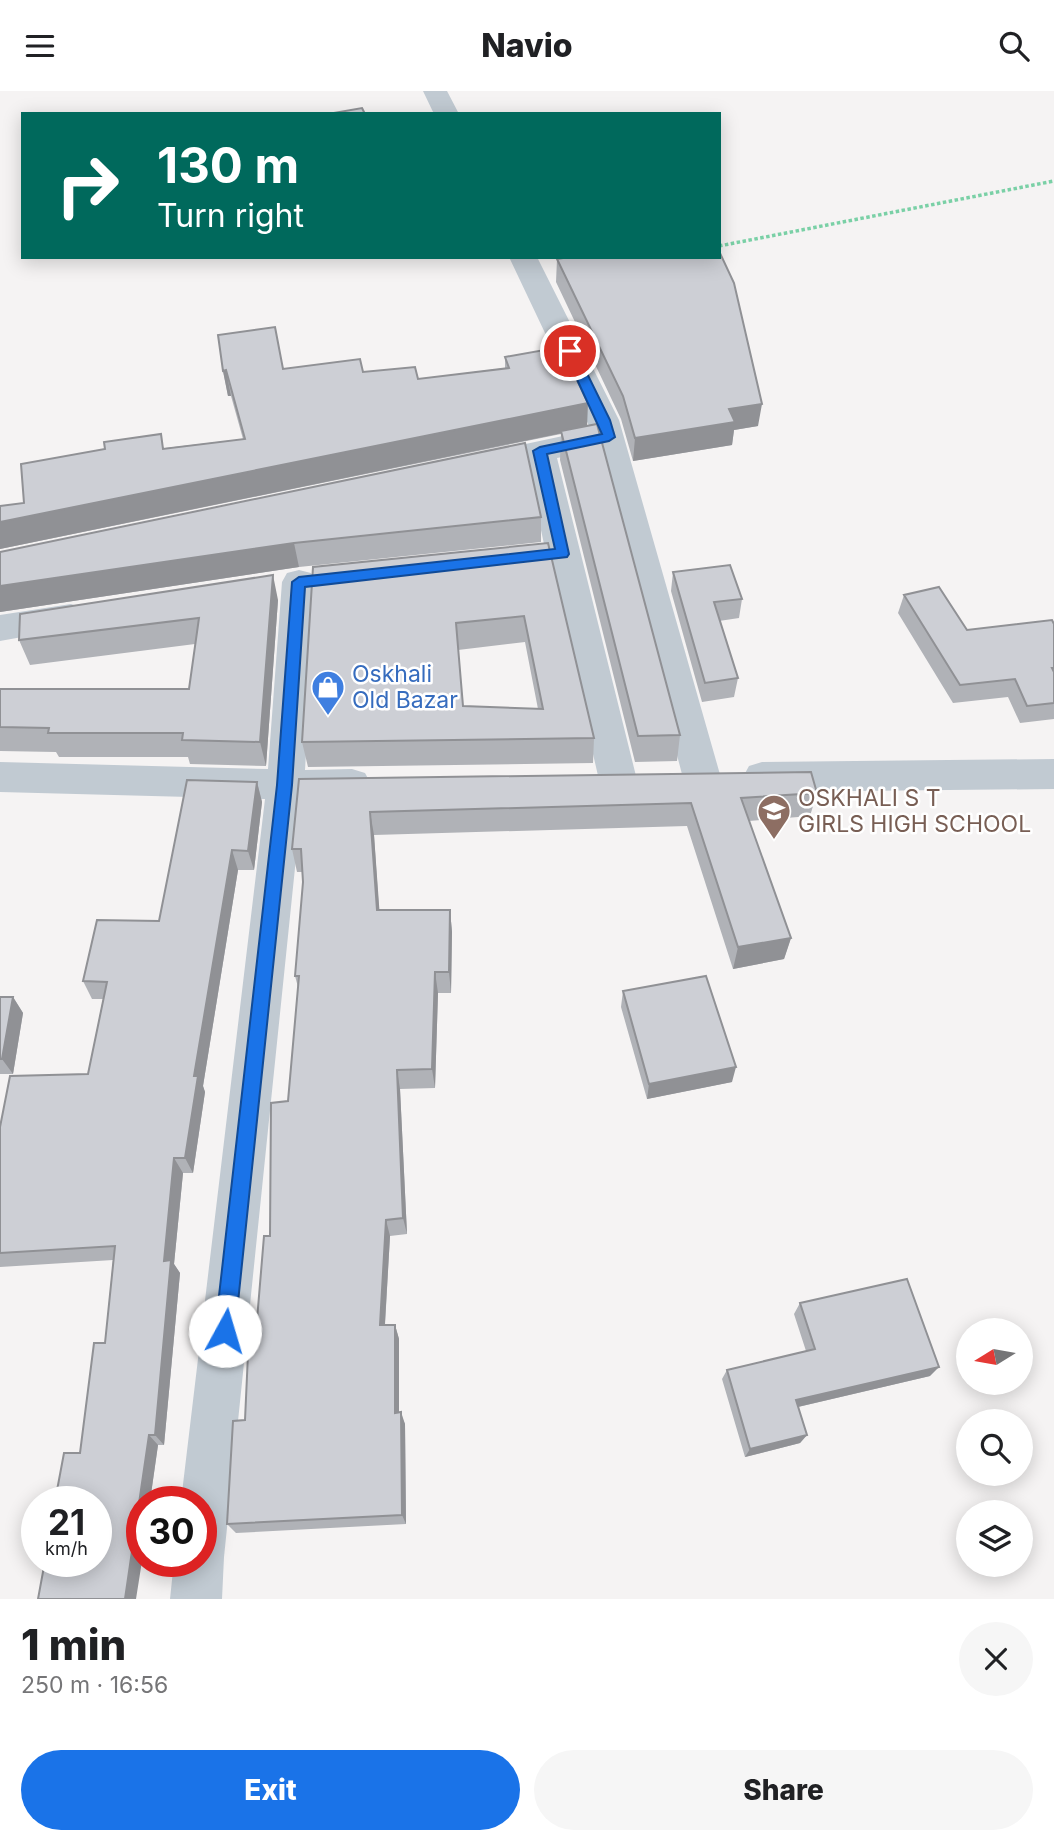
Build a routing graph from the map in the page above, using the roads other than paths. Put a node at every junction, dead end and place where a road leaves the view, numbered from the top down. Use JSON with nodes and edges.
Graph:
{"nodes":[{"id":1,"x":435,"y":91,"type":"edge"},
{"id":2,"x":446,"y":112,"type":"edge"},
{"id":3,"x":524,"y":259,"type":"edge"},
{"id":4,"x":609,"y":437,"type":"junction"},
{"id":5,"x":540,"y":451,"type":"junction"},
{"id":6,"x":445,"y":471,"type":"edge"},
{"id":7,"x":563,"y":554,"type":"junction"},
{"id":8,"x":465,"y":564,"type":"edge"},
{"id":9,"x":299,"y":583,"type":"dead end"},
{"id":10,"x":95,"y":613,"type":"edge"},
{"id":11,"x":0,"y":628,"type":"edge"},
{"id":12,"x":1054,"y":774,"type":"edge"},
{"id":13,"x":0,"y":777,"type":"edge"},
{"id":14,"x":702,"y":778,"type":"junction"},
{"id":15,"x":382,"y":783,"type":"edge"},
{"id":16,"x":285,"y":785,"type":"junction"},
{"id":17,"x":208,"y":1486,"type":"edge"},
{"id":18,"x":198,"y":1577,"type":"edge"},
{"id":19,"x":196,"y":1599,"type":"edge"}],
"edges":[{"from":1,"to":2,"type":"street"},
{"from":3,"to":4,"type":"street"},
{"from":4,"to":5,"type":"street"},
{"from":4,"to":14,"type":"street"},
{"from":5,"to":6,"type":"street"},
{"from":5,"to":7,"type":"street"},
{"from":7,"to":8,"type":"street"},
{"from":7,"to":14,"type":"street"},
{"from":9,"to":16,"type":"street"},
{"from":10,"to":11,"type":"street"},
{"from":12,"to":14,"type":"street"},
{"from":13,"to":16,"type":"street"},
{"from":15,"to":16,"type":"street"},
{"from":16,"to":17,"type":"street"},
{"from":18,"to":19,"type":"street"}]}
